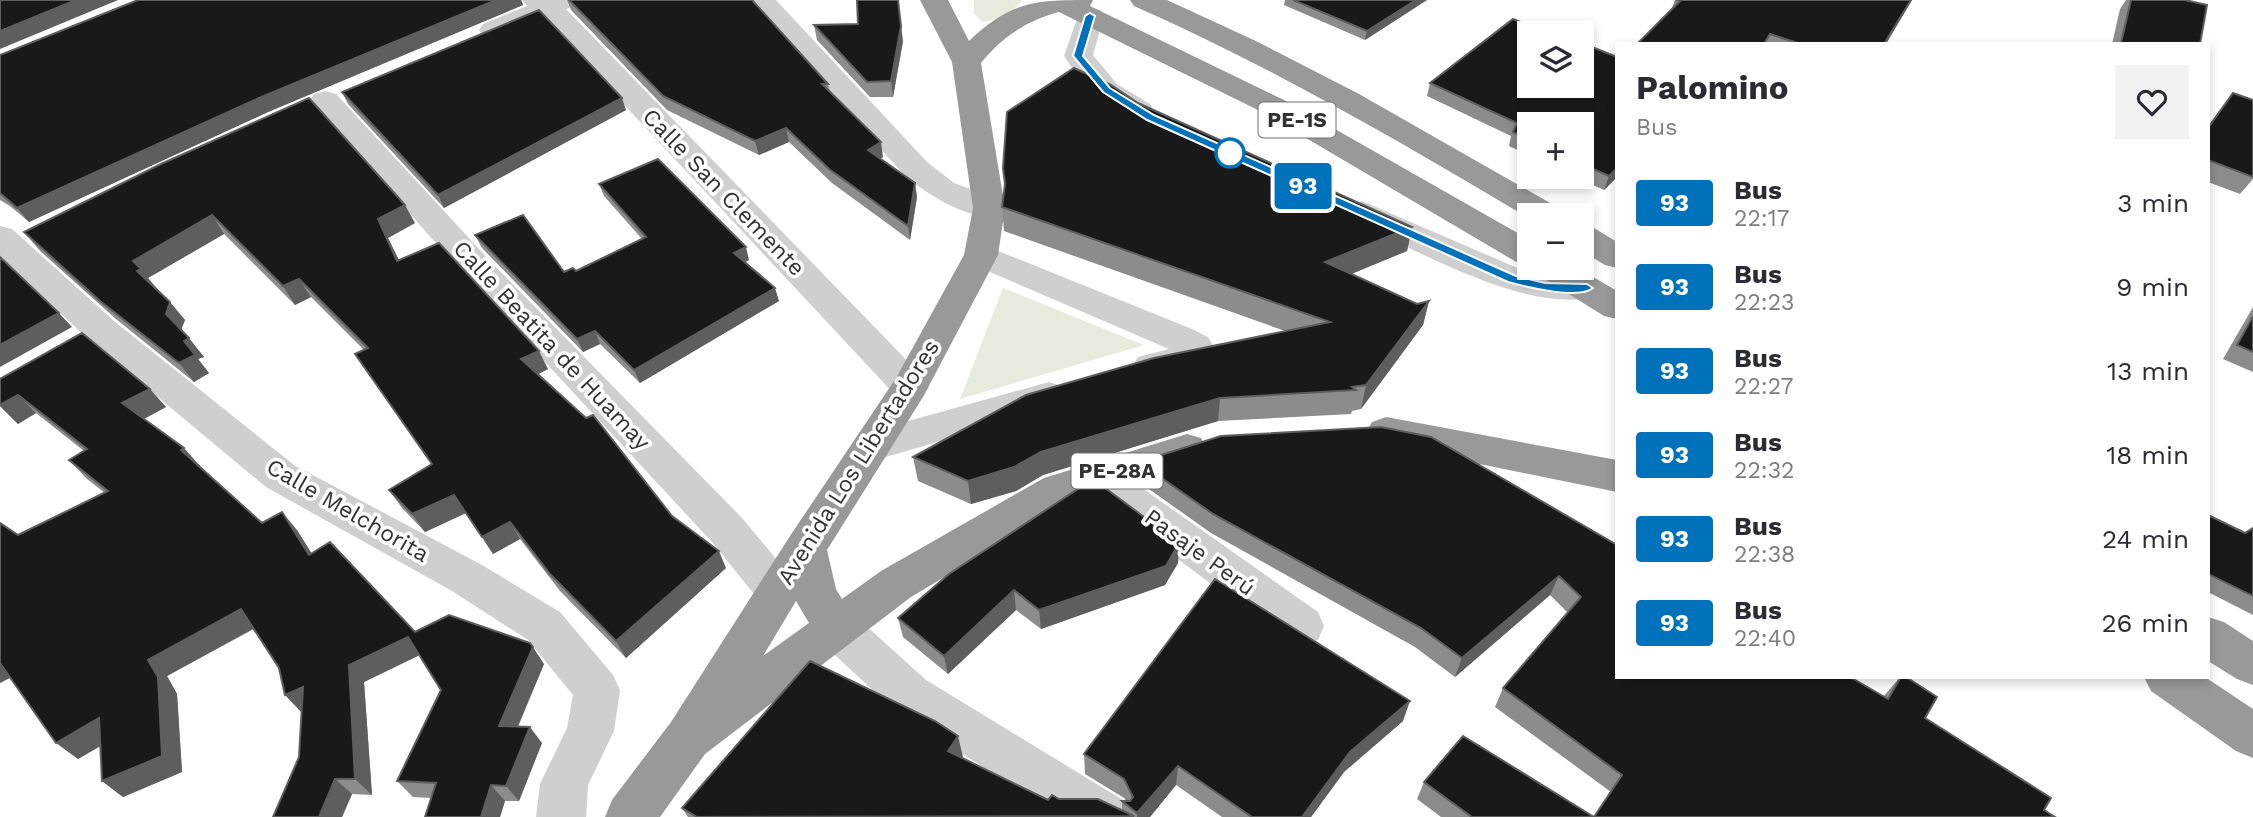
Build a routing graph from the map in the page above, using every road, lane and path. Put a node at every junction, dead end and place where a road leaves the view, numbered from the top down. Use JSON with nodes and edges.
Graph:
{"nodes":[{"id":1,"x":761,"y":0,"type":"edge"},
{"id":2,"x":934,"y":0,"type":"edge"},
{"id":3,"x":1144,"y":0,"type":"edge"},
{"id":4,"x":550,"y":2,"type":"edge"},
{"id":5,"x":1074,"y":5,"type":"edge"},
{"id":6,"x":461,"y":43,"type":"edge"},
{"id":7,"x":966,"y":62,"type":"junction"},
{"id":8,"x":325,"y":101,"type":"dead end"},
{"id":9,"x":1163,"y":123,"type":"edge"},
{"id":10,"x":1338,"y":201,"type":"edge"},
{"id":11,"x":1526,"y":203,"type":"edge"},
{"id":12,"x":989,"y":208,"type":"junction"},
{"id":13,"x":17,"y":240,"type":"edge"},
{"id":14,"x":1594,"y":243,"type":"edge"},
{"id":15,"x":1517,"y":247,"type":"edge"},
{"id":16,"x":981,"y":256,"type":"junction"},
{"id":17,"x":1615,"y":256,"type":"edge"},
{"id":18,"x":1573,"y":280,"type":"edge"},
{"id":19,"x":1587,"y":288,"type":"junction"},
{"id":20,"x":1615,"y":306,"type":"edge"},
{"id":21,"x":1125,"y":374,"type":"edge"},
{"id":22,"x":1085,"y":386,"type":"edge"},
{"id":23,"x":910,"y":387,"type":"junction"},
{"id":24,"x":1350,"y":431,"type":"edge"},
{"id":25,"x":1219,"y":439,"type":"edge"},
{"id":26,"x":872,"y":446,"type":"junction"},
{"id":27,"x":1612,"y":472,"type":"edge"},
{"id":28,"x":1097,"y":477,"type":"junction"},
{"id":29,"x":805,"y":548,"type":"junction"},
{"id":30,"x":777,"y":592,"type":"junction"},
{"id":31,"x":1302,"y":626,"type":"dead end"},
{"id":32,"x":837,"y":628,"type":"junction"},
{"id":33,"x":2210,"y":637,"type":"edge"},
{"id":34,"x":2253,"y":665,"type":"edge"},
{"id":35,"x":2157,"y":679,"type":"edge"},
{"id":36,"x":2184,"y":689,"type":"edge"},
{"id":37,"x":2253,"y":736,"type":"edge"},
{"id":38,"x":688,"y":738,"type":"junction"},
{"id":39,"x":561,"y":817,"type":"edge"},
{"id":40,"x":630,"y":817,"type":"edge"},
{"id":41,"x":1105,"y":817,"type":"edge"}],
"edges":[{"from":1,"to":12,"type":"street"},
{"from":2,"to":7,"type":"highway","name":"Avenida Los Libertadores","number":"PE-28A"},
{"from":3,"to":11,"type":"highway","number":"PE-1S"},
{"from":4,"to":6,"type":"street"},
{"from":4,"to":23,"type":"street","name":"Calle San Clemente"},
{"from":5,"to":7,"type":"highway"},
{"from":5,"to":9,"type":"street"},
{"from":5,"to":15,"type":"highway","number":"PE-1S"},
{"from":7,"to":12,"type":"highway","name":"Avenida Los Libertadores","number":"PE-28A"},
{"from":8,"to":30,"type":"street","name":"Calle Beatita de Huamay"},
{"from":10,"to":19,"type":"street"},
{"from":12,"to":16,"type":"highway","name":"Avenida Los Libertadores","number":"PE-28A"},
{"from":13,"to":39,"type":"street","name":"Calle Melchorita"},
{"from":14,"to":17,"type":"highway"},
{"from":16,"to":21,"type":"street"},
{"from":16,"to":23,"type":"highway","name":"Avenida Los Libertadores","number":"PE-28A"},
{"from":18,"to":19,"type":"highway"},
{"from":19,"to":20,"type":"highway"},
{"from":22,"to":26,"type":"street"},
{"from":23,"to":26,"type":"highway","name":"Avenida Los Libertadores","number":"PE-28A"},
{"from":24,"to":27,"type":"highway"},
{"from":25,"to":28,"type":"highway","number":"PE-28A"},
{"from":26,"to":29,"type":"highway","name":"Avenida Los Libertadores","number":"PE-28A"},
{"from":28,"to":31,"type":"street","name":"Pasaje Perú"},
{"from":28,"to":32,"type":"highway","number":"PE-28A"},
{"from":29,"to":30,"type":"highway","name":"Avenida Los Libertadores","number":"PE-28A"},
{"from":29,"to":32,"type":"highway"},
{"from":30,"to":38,"type":"highway","name":"Avenida Los Libertadores","number":"PE-28A"},
{"from":32,"to":38,"type":"highway","number":"PE-28A"},
{"from":32,"to":41,"type":"street"},
{"from":33,"to":34,"type":"highway"},
{"from":35,"to":36,"type":"highway"},
{"from":36,"to":37,"type":"highway"},
{"from":38,"to":40,"type":"highway","name":"Avenida Los Libertadores","number":"PE-28A"}]}
